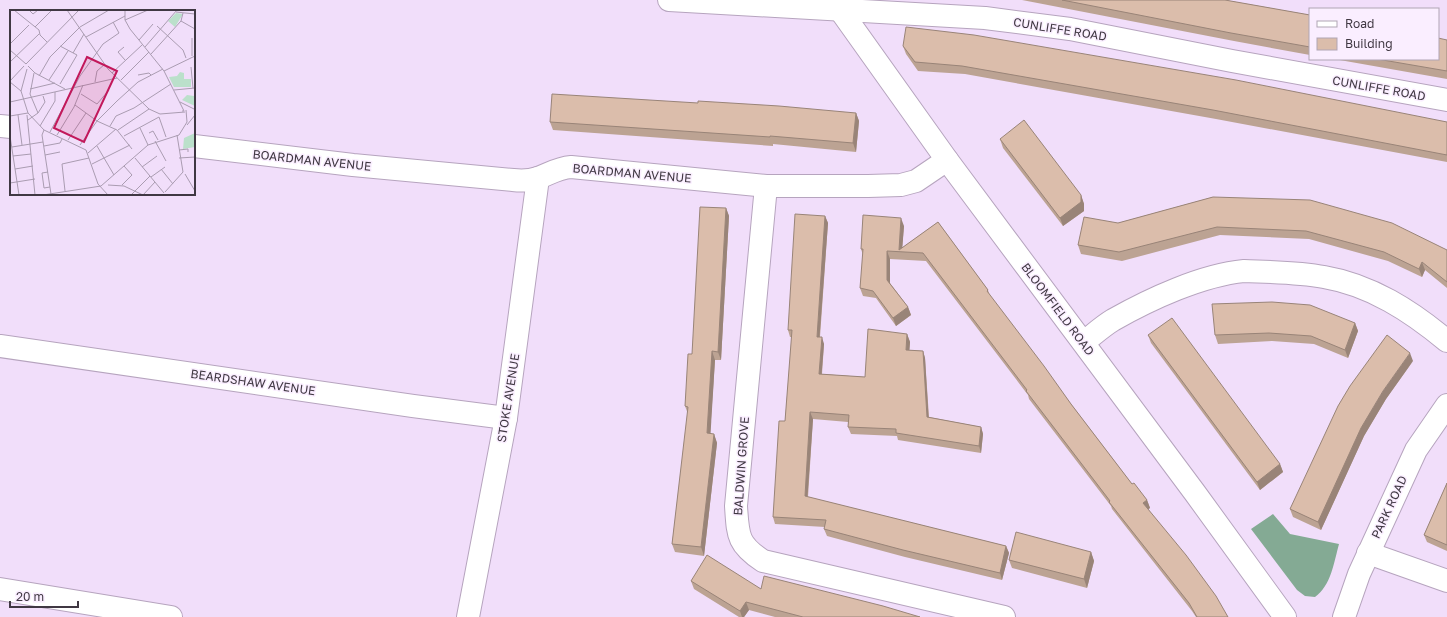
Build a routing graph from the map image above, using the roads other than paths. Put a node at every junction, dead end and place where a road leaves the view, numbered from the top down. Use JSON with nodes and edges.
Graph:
{"nodes":[{"id":1,"x":669,"y":0,"type":"edge"},
{"id":2,"x":837,"y":5,"type":"edge"},
{"id":3,"x":1447,"y":100,"type":"edge"},
{"id":4,"x":0,"y":126,"type":"edge"},
{"id":5,"x":10,"y":127,"type":"edge"},
{"id":6,"x":195,"y":146,"type":"edge"},
{"id":7,"x":947,"y":160,"type":"junction"},
{"id":8,"x":538,"y":178,"type":"junction"},
{"id":9,"x":766,"y":186,"type":"junction"},
{"id":10,"x":1447,"y":341,"type":"edge"},
{"id":11,"x":1084,"y":342,"type":"junction"},
{"id":12,"x":0,"y":346,"type":"edge"},
{"id":13,"x":1447,"y":405,"type":"edge"},
{"id":14,"x":506,"y":418,"type":"junction"},
{"id":15,"x":1368,"y":553,"type":"junction"},
{"id":16,"x":1447,"y":581,"type":"edge"},
{"id":17,"x":0,"y":589,"type":"edge"},
{"id":18,"x":171,"y":617,"type":"edge"},
{"id":19,"x":468,"y":617,"type":"edge"},
{"id":20,"x":1004,"y":617,"type":"edge"},
{"id":21,"x":1284,"y":617,"type":"edge"},
{"id":22,"x":1344,"y":617,"type":"edge"}],
"edges":[{"from":1,"to":2,"type":"street","name":"CUNLIFFE ROAD"},
{"from":2,"to":3,"type":"street","name":"CUNLIFFE ROAD"},
{"from":2,"to":7,"type":"street","name":"BLOOMFIELD ROAD"},
{"from":4,"to":5,"type":"street"},
{"from":6,"to":8,"type":"street","name":"BOARDMAN AVENUE"},
{"from":7,"to":9,"type":"street","name":"BOARDMAN AVENUE"},
{"from":7,"to":11,"type":"street","name":"BLOOMFIELD ROAD"},
{"from":8,"to":9,"type":"street","name":"BOARDMAN AVENUE"},
{"from":8,"to":14,"type":"street","name":"STOKE AVENUE"},
{"from":9,"to":20,"type":"street","name":"BALDWIN GROVE"},
{"from":10,"to":11,"type":"street"},
{"from":11,"to":21,"type":"street","name":"BLOOMFIELD ROAD"},
{"from":12,"to":14,"type":"street","name":"BEARDSHAW AVENUE"},
{"from":13,"to":15,"type":"street","name":"PARK ROAD"},
{"from":14,"to":19,"type":"street","name":"STOKE AVENUE"},
{"from":15,"to":16,"type":"street"},
{"from":15,"to":22,"type":"street","name":"PARK ROAD"},
{"from":17,"to":18,"type":"street"}]}
